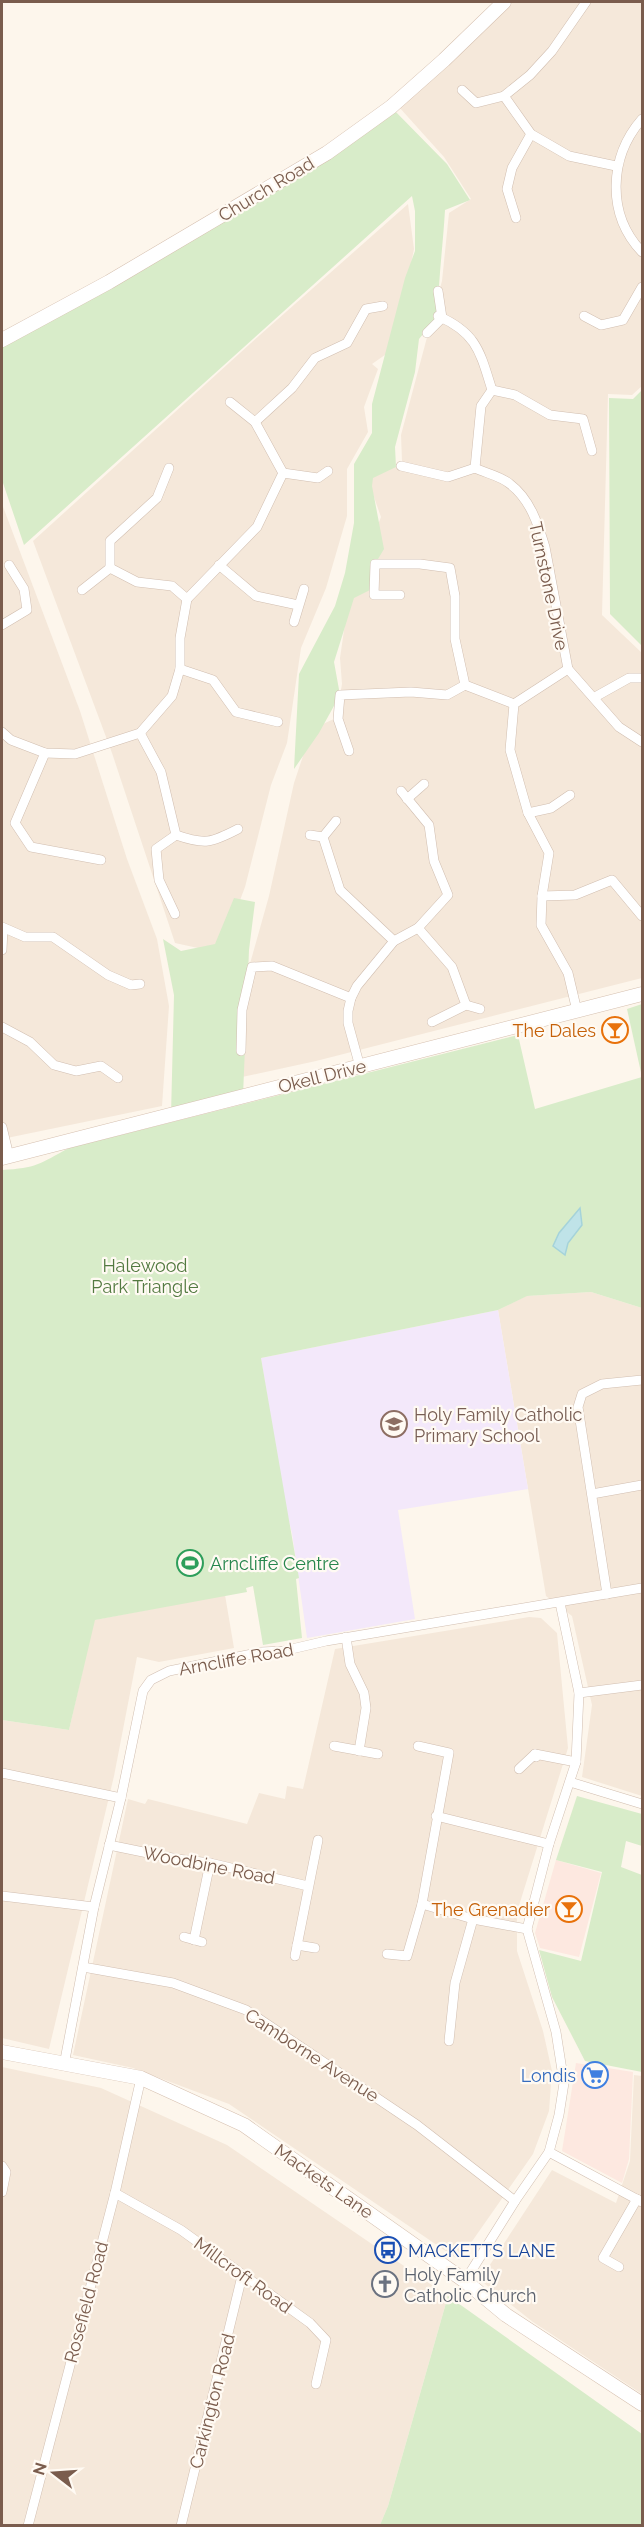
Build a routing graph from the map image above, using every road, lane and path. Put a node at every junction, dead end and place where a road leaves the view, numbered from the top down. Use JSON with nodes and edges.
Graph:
{"nodes":[{"id":1,"x":504,"y":2,"type":"edge"},
{"id":2,"x":586,"y":2,"type":"edge"},
{"id":3,"x":462,"y":90,"type":"dead end"},
{"id":4,"x":504,"y":96,"type":"junction"},
{"id":5,"x":642,"y":119,"type":"edge"},
{"id":6,"x":531,"y":134,"type":"junction"},
{"id":7,"x":616,"y":166,"type":"junction"},
{"id":8,"x":516,"y":218,"type":"dead end"},
{"id":9,"x":642,"y":252,"type":"edge"},
{"id":10,"x":642,"y":286,"type":"edge"},
{"id":11,"x":438,"y":291,"type":"dead end"},
{"id":12,"x":383,"y":306,"type":"dead end"},
{"id":13,"x":584,"y":316,"type":"dead end"},
{"id":14,"x":440,"y":317,"type":"junction"},
{"id":15,"x":427,"y":333,"type":"dead end"},
{"id":16,"x":2,"y":340,"type":"edge"},
{"id":17,"x":492,"y":390,"type":"junction"},
{"id":18,"x":230,"y":402,"type":"dead end"},
{"id":19,"x":592,"y":413,"type":"dead end"},
{"id":20,"x":583,"y":419,"type":"junction"},
{"id":21,"x":255,"y":422,"type":"junction"},
{"id":22,"x":592,"y":451,"type":"dead end"},
{"id":23,"x":402,"y":466,"type":"dead end"},
{"id":24,"x":169,"y":468,"type":"dead end"},
{"id":25,"x":475,"y":468,"type":"junction"},
{"id":26,"x":328,"y":471,"type":"dead end"},
{"id":27,"x":283,"y":473,"type":"junction"},
{"id":28,"x":9,"y":564,"type":"dead end"},
{"id":29,"x":219,"y":565,"type":"junction"},
{"id":30,"x":110,"y":568,"type":"junction"},
{"id":31,"x":82,"y":590,"type":"dead end"},
{"id":32,"x":304,"y":590,"type":"dead end"},
{"id":33,"x":400,"y":594,"type":"dead end"},
{"id":34,"x":187,"y":599,"type":"junction"},
{"id":35,"x":298,"y":605,"type":"junction"},
{"id":36,"x":294,"y":622,"type":"dead end"},
{"id":37,"x":2,"y":625,"type":"edge"},
{"id":38,"x":180,"y":669,"type":"junction"},
{"id":39,"x":568,"y":669,"type":"junction"},
{"id":40,"x":642,"y":678,"type":"edge"},
{"id":41,"x":465,"y":685,"type":"junction"},
{"id":42,"x":595,"y":697,"type":"junction"},
{"id":43,"x":514,"y":704,"type":"junction"},
{"id":44,"x":278,"y":722,"type":"dead end"},
{"id":45,"x":2,"y":732,"type":"edge"},
{"id":46,"x":140,"y":732,"type":"junction"},
{"id":47,"x":642,"y":742,"type":"edge"},
{"id":48,"x":350,"y":751,"type":"dead end"},
{"id":49,"x":45,"y":753,"type":"junction"},
{"id":50,"x":424,"y":784,"type":"dead end"},
{"id":51,"x":401,"y":791,"type":"dead end"},
{"id":52,"x":570,"y":795,"type":"dead end"},
{"id":53,"x":407,"y":799,"type":"junction"},
{"id":54,"x":528,"y":813,"type":"junction"},
{"id":55,"x":336,"y":821,"type":"dead end"},
{"id":56,"x":238,"y":829,"type":"dead end"},
{"id":57,"x":176,"y":835,"type":"junction"},
{"id":58,"x":310,"y":835,"type":"dead end"},
{"id":59,"x":323,"y":837,"type":"junction"},
{"id":60,"x":101,"y":860,"type":"dead end"},
{"id":61,"x":542,"y":896,"type":"junction"},
{"id":62,"x":175,"y":914,"type":"dead end"},
{"id":63,"x":642,"y":916,"type":"edge"},
{"id":64,"x":2,"y":928,"type":"edge"},
{"id":65,"x":418,"y":928,"type":"junction"},
{"id":66,"x":394,"y":941,"type":"junction"},
{"id":67,"x":2,"y":950,"type":"edge"},
{"id":68,"x":140,"y":984,"type":"dead end"},
{"id":69,"x":642,"y":994,"type":"edge"},
{"id":70,"x":351,"y":998,"type":"junction"},
{"id":71,"x":466,"y":1005,"type":"junction"},
{"id":72,"x":480,"y":1009,"type":"dead end"},
{"id":73,"x":577,"y":1011,"type":"junction"},
{"id":74,"x":432,"y":1022,"type":"dead end"},
{"id":75,"x":2,"y":1027,"type":"edge"},
{"id":76,"x":241,"y":1051,"type":"dead end"},
{"id":77,"x":360,"y":1067,"type":"junction"},
{"id":78,"x":118,"y":1078,"type":"dead end"},
{"id":79,"x":2,"y":1127,"type":"edge"},
{"id":80,"x":5,"y":1157,"type":"edge"},
{"id":81,"x":642,"y":1380,"type":"edge"},
{"id":82,"x":642,"y":1485,"type":"edge"},
{"id":83,"x":592,"y":1494,"type":"junction"},
{"id":84,"x":642,"y":1588,"type":"edge"},
{"id":85,"x":607,"y":1594,"type":"junction"},
{"id":86,"x":560,"y":1603,"type":"junction"},
{"id":87,"x":346,"y":1638,"type":"junction"},
{"id":88,"x":642,"y":1685,"type":"edge"},
{"id":89,"x":579,"y":1693,"type":"junction"},
{"id":90,"x":334,"y":1746,"type":"dead end"},
{"id":91,"x":418,"y":1746,"type":"dead end"},
{"id":92,"x":359,"y":1751,"type":"junction"},
{"id":93,"x":378,"y":1754,"type":"dead end"},
{"id":94,"x":576,"y":1762,"type":"junction"},
{"id":95,"x":519,"y":1769,"type":"dead end"},
{"id":96,"x":2,"y":1773,"type":"edge"},
{"id":97,"x":570,"y":1782,"type":"junction"},
{"id":98,"x":121,"y":1798,"type":"junction"},
{"id":99,"x":642,"y":1804,"type":"edge"},
{"id":100,"x":436,"y":1816,"type":"junction"},
{"id":101,"x":318,"y":1840,"type":"dead end"},
{"id":102,"x":549,"y":1844,"type":"junction"},
{"id":103,"x":109,"y":1845,"type":"junction"},
{"id":104,"x":210,"y":1863,"type":"junction"},
{"id":105,"x":308,"y":1886,"type":"junction"},
{"id":106,"x":2,"y":1896,"type":"edge"},
{"id":107,"x":422,"y":1904,"type":"junction"},
{"id":108,"x":94,"y":1907,"type":"junction"},
{"id":109,"x":473,"y":1919,"type":"junction"},
{"id":110,"x":527,"y":1929,"type":"junction"},
{"id":111,"x":184,"y":1937,"type":"dead end"},
{"id":112,"x":297,"y":1945,"type":"junction"},
{"id":113,"x":315,"y":1948,"type":"dead end"},
{"id":114,"x":387,"y":1954,"type":"dead end"},
{"id":115,"x":295,"y":1956,"type":"dead end"},
{"id":116,"x":83,"y":1967,"type":"junction"},
{"id":117,"x":449,"y":2041,"type":"dead end"},
{"id":118,"x":2,"y":2052,"type":"edge"},
{"id":119,"x":64,"y":2065,"type":"junction"},
{"id":120,"x":141,"y":2078,"type":"junction"},
{"id":121,"x":549,"y":2152,"type":"junction"},
{"id":122,"x":2,"y":2166,"type":"edge"},
{"id":123,"x":2,"y":2192,"type":"edge"},
{"id":124,"x":115,"y":2193,"type":"junction"},
{"id":125,"x":640,"y":2200,"type":"edge"},
{"id":126,"x":515,"y":2201,"type":"junction"},
{"id":127,"x":619,"y":2267,"type":"dead end"},
{"id":128,"x":242,"y":2276,"type":"junction"},
{"id":129,"x":465,"y":2281,"type":"junction"},
{"id":130,"x":316,"y":2384,"type":"dead end"},
{"id":131,"x":642,"y":2404,"type":"edge"},
{"id":132,"x":28,"y":2526,"type":"edge"},
{"id":133,"x":181,"y":2526,"type":"edge"}],
"edges":[{"from":1,"to":16,"type":"street","name":"Church Road"},
{"from":2,"to":4,"type":"street"},
{"from":3,"to":4,"type":"street"},
{"from":4,"to":6,"type":"street"},
{"from":5,"to":7,"type":"street"},
{"from":6,"to":7,"type":"street"},
{"from":6,"to":8,"type":"street"},
{"from":7,"to":9,"type":"street"},
{"from":10,"to":13,"type":"street"},
{"from":11,"to":14,"type":"street"},
{"from":12,"to":21,"type":"street"},
{"from":14,"to":15,"type":"street"},
{"from":14,"to":17,"type":"street"},
{"from":17,"to":20,"type":"street"},
{"from":17,"to":25,"type":"street"},
{"from":18,"to":21,"type":"street"},
{"from":19,"to":20,"type":"street"},
{"from":20,"to":22,"type":"street"},
{"from":21,"to":27,"type":"street"},
{"from":23,"to":25,"type":"street"},
{"from":24,"to":30,"type":"street"},
{"from":25,"to":39,"type":"street","name":"Turnstone Drive"},
{"from":26,"to":27,"type":"street"},
{"from":27,"to":29,"type":"street"},
{"from":28,"to":37,"type":"street"},
{"from":29,"to":34,"type":"street"},
{"from":29,"to":35,"type":"street"},
{"from":30,"to":31,"type":"street"},
{"from":30,"to":34,"type":"street"},
{"from":32,"to":35,"type":"street"},
{"from":33,"to":41,"type":"street"},
{"from":34,"to":38,"type":"street"},
{"from":35,"to":36,"type":"street"},
{"from":38,"to":44,"type":"street"},
{"from":38,"to":46,"type":"street"},
{"from":39,"to":42,"type":"street","name":"Turnstone Drive"},
{"from":39,"to":43,"type":"street"},
{"from":40,"to":42,"type":"street"},
{"from":41,"to":43,"type":"street"},
{"from":41,"to":48,"type":"street"},
{"from":42,"to":47,"type":"street","name":"Turnstone Drive"},
{"from":43,"to":54,"type":"street"},
{"from":45,"to":49,"type":"street"},
{"from":46,"to":49,"type":"street"},
{"from":46,"to":57,"type":"street"},
{"from":49,"to":60,"type":"street"},
{"from":50,"to":53,"type":"street"},
{"from":51,"to":53,"type":"street"},
{"from":52,"to":54,"type":"street"},
{"from":53,"to":65,"type":"street"},
{"from":54,"to":61,"type":"street"},
{"from":55,"to":59,"type":"street"},
{"from":56,"to":57,"type":"street"},
{"from":57,"to":62,"type":"street"},
{"from":58,"to":59,"type":"street"},
{"from":59,"to":66,"type":"street"},
{"from":61,"to":63,"type":"street"},
{"from":61,"to":73,"type":"street"},
{"from":64,"to":67,"type":"street"},
{"from":64,"to":68,"type":"street"},
{"from":65,"to":66,"type":"street"},
{"from":65,"to":71,"type":"street"},
{"from":66,"to":70,"type":"street"},
{"from":69,"to":73,"type":"street","name":"Okell Drive"},
{"from":70,"to":76,"type":"street"},
{"from":70,"to":77,"type":"street"},
{"from":71,"to":72,"type":"street"},
{"from":71,"to":74,"type":"street"},
{"from":73,"to":77,"type":"street","name":"Okell Drive"},
{"from":75,"to":78,"type":"street"},
{"from":77,"to":80,"type":"street","name":"Okell Drive"},
{"from":79,"to":80,"type":"street"},
{"from":81,"to":83,"type":"street"},
{"from":82,"to":83,"type":"street"},
{"from":83,"to":85,"type":"street"},
{"from":84,"to":85,"type":"street","name":"Arncliffe Road"},
{"from":85,"to":86,"type":"street","name":"Arncliffe Road"},
{"from":86,"to":87,"type":"street","name":"Arncliffe Road"},
{"from":86,"to":89,"type":"street"},
{"from":87,"to":92,"type":"street"},
{"from":87,"to":98,"type":"street","name":"Arncliffe Road"},
{"from":88,"to":89,"type":"street"},
{"from":89,"to":94,"type":"street"},
{"from":90,"to":92,"type":"street"},
{"from":91,"to":100,"type":"street"},
{"from":92,"to":93,"type":"street"},
{"from":94,"to":95,"type":"street"},
{"from":94,"to":97,"type":"street"},
{"from":96,"to":98,"type":"street"},
{"from":97,"to":99,"type":"street"},
{"from":97,"to":102,"type":"street"},
{"from":98,"to":103,"type":"street","name":"Arncliffe Road"},
{"from":100,"to":102,"type":"street"},
{"from":100,"to":107,"type":"street"},
{"from":101,"to":105,"type":"street"},
{"from":102,"to":110,"type":"street"},
{"from":103,"to":104,"type":"street","name":"Woodbine Road"},
{"from":103,"to":108,"type":"street","name":"Arncliffe Road"},
{"from":104,"to":105,"type":"street","name":"Woodbine Road"},
{"from":104,"to":111,"type":"street"},
{"from":105,"to":112,"type":"street"},
{"from":106,"to":108,"type":"street"},
{"from":107,"to":109,"type":"street"},
{"from":107,"to":114,"type":"street"},
{"from":108,"to":116,"type":"street","name":"Arncliffe Road"},
{"from":109,"to":110,"type":"street"},
{"from":109,"to":117,"type":"street"},
{"from":110,"to":121,"type":"street"},
{"from":112,"to":113,"type":"street"},
{"from":112,"to":115,"type":"street"},
{"from":116,"to":119,"type":"street","name":"Arncliffe Road"},
{"from":116,"to":126,"type":"street","name":"Camborne Avenue"},
{"from":118,"to":119,"type":"street","name":"Mackets Lane"},
{"from":119,"to":120,"type":"street","name":"Mackets Lane"},
{"from":120,"to":124,"type":"street","name":"Rosefield Road"},
{"from":120,"to":129,"type":"street","name":"Mackets Lane"},
{"from":121,"to":125,"type":"street"},
{"from":121,"to":126,"type":"street"},
{"from":122,"to":123,"type":"street"},
{"from":124,"to":128,"type":"street","name":"Millcroft Road"},
{"from":124,"to":132,"type":"street","name":"Rosefield Road"},
{"from":125,"to":127,"type":"street"},
{"from":126,"to":129,"type":"street"},
{"from":128,"to":130,"type":"street","name":"Millcroft Road"},
{"from":128,"to":133,"type":"street","name":"Carkington Road"},
{"from":129,"to":131,"type":"street","name":"Mackets Lane"}]}
